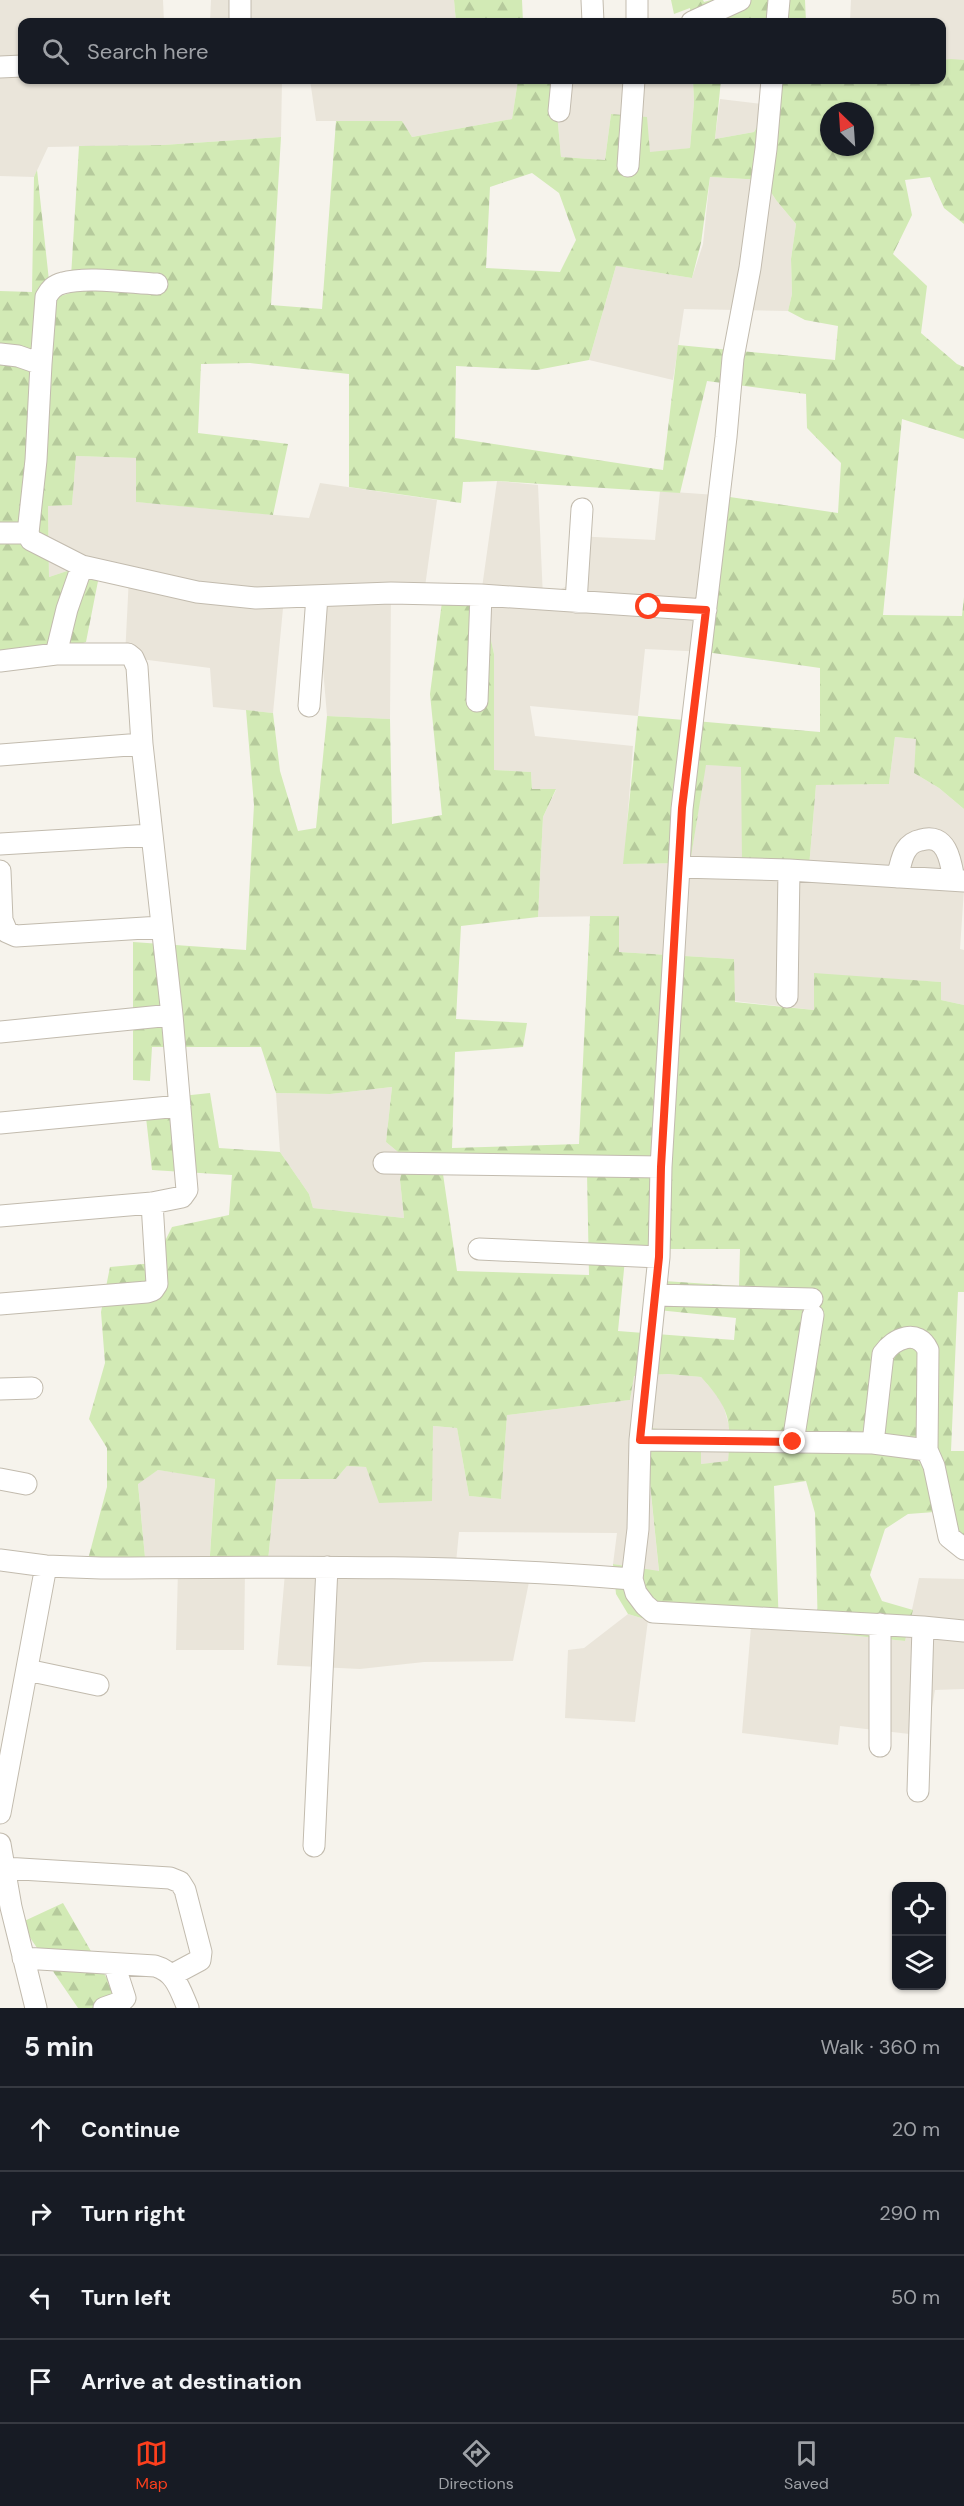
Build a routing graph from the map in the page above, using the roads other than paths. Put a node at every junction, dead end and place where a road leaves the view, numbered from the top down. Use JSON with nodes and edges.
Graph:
{"nodes":[{"id":1,"x":240,"y":0,"type":"edge"},
{"id":2,"x":592,"y":0,"type":"edge"},
{"id":3,"x":637,"y":0,"type":"edge"},
{"id":4,"x":740,"y":0,"type":"edge"},
{"id":5,"x":779,"y":0,"type":"edge"},
{"id":6,"x":240,"y":18,"type":"edge"},
{"id":7,"x":593,"y":18,"type":"edge"},
{"id":8,"x":637,"y":18,"type":"edge"},
{"id":9,"x":701,"y":18,"type":"edge"},
{"id":10,"x":777,"y":18,"type":"edge"},
{"id":11,"x":18,"y":66,"type":"edge"},
{"id":12,"x":0,"y":67,"type":"edge"},
{"id":13,"x":562,"y":84,"type":"edge"},
{"id":14,"x":634,"y":84,"type":"edge"},
{"id":15,"x":772,"y":84,"type":"edge"},
{"id":16,"x":559,"y":111,"type":"dead end"},
{"id":17,"x":628,"y":166,"type":"dead end"},
{"id":18,"x":157,"y":284,"type":"dead end"},
{"id":19,"x":0,"y":354,"type":"edge"},
{"id":20,"x":41,"y":364,"type":"junction"},
{"id":21,"x":582,"y":509,"type":"dead end"},
{"id":22,"x":0,"y":533,"type":"edge"},
{"id":23,"x":28,"y":533,"type":"junction"},
{"id":24,"x":82,"y":566,"type":"junction"},
{"id":25,"x":481,"y":595,"type":"junction"},
{"id":26,"x":316,"y":596,"type":"junction"},
{"id":27,"x":576,"y":602,"type":"junction"},
{"id":28,"x":706,"y":610,"type":"junction"},
{"id":29,"x":56,"y":654,"type":"junction"},
{"id":30,"x":0,"y":661,"type":"edge"},
{"id":31,"x":477,"y":701,"type":"dead end"},
{"id":32,"x":309,"y":706,"type":"dead end"},
{"id":33,"x":142,"y":744,"type":"junction"},
{"id":34,"x":0,"y":755,"type":"edge"},
{"id":35,"x":151,"y":835,"type":"junction"},
{"id":36,"x":0,"y":844,"type":"edge"},
{"id":37,"x":679,"y":867,"type":"junction"},
{"id":38,"x":789,"y":870,"type":"junction"},
{"id":39,"x":0,"y":871,"type":"edge"},
{"id":40,"x":897,"y":877,"type":"junction"},
{"id":41,"x":959,"y":881,"type":"edge"},
{"id":42,"x":161,"y":927,"type":"junction"},
{"id":43,"x":787,"y":996,"type":"dead end"},
{"id":44,"x":172,"y":1015,"type":"junction"},
{"id":45,"x":0,"y":1032,"type":"edge"},
{"id":46,"x":180,"y":1106,"type":"junction"},
{"id":47,"x":0,"y":1123,"type":"edge"},
{"id":48,"x":384,"y":1162,"type":"dead end"},
{"id":49,"x":661,"y":1167,"type":"junction"},
{"id":50,"x":152,"y":1203,"type":"junction"},
{"id":51,"x":0,"y":1216,"type":"edge"},
{"id":52,"x":479,"y":1249,"type":"dead end"},
{"id":53,"x":659,"y":1257,"type":"junction"},
{"id":54,"x":655,"y":1295,"type":"junction"},
{"id":55,"x":0,"y":1304,"type":"edge"},
{"id":56,"x":32,"y":1388,"type":"dead end"},
{"id":57,"x":0,"y":1389,"type":"edge"},
{"id":58,"x":640,"y":1440,"type":"junction"},
{"id":59,"x":793,"y":1442,"type":"junction"},
{"id":60,"x":873,"y":1443,"type":"junction"},
{"id":61,"x":927,"y":1450,"type":"junction"},
{"id":62,"x":0,"y":1479,"type":"edge"},
{"id":63,"x":26,"y":1484,"type":"dead end"},
{"id":64,"x":964,"y":1549,"type":"edge"},
{"id":65,"x":0,"y":1560,"type":"edge"},
{"id":66,"x":46,"y":1566,"type":"junction"},
{"id":67,"x":327,"y":1567,"type":"junction"},
{"id":68,"x":632,"y":1579,"type":"junction"},
{"id":69,"x":880,"y":1624,"type":"junction"},
{"id":70,"x":923,"y":1627,"type":"junction"},
{"id":71,"x":964,"y":1632,"type":"edge"},
{"id":72,"x":27,"y":1670,"type":"junction"},
{"id":73,"x":98,"y":1685,"type":"dead end"},
{"id":74,"x":880,"y":1746,"type":"dead end"},
{"id":75,"x":918,"y":1791,"type":"dead end"},
{"id":76,"x":0,"y":1813,"type":"edge"},
{"id":77,"x":0,"y":1844,"type":"edge"},
{"id":78,"x":314,"y":1846,"type":"dead end"},
{"id":79,"x":3,"y":1868,"type":"junction"},
{"id":80,"x":23,"y":1958,"type":"junction"},
{"id":81,"x":114,"y":1964,"type":"junction"},
{"id":82,"x":172,"y":1975,"type":"junction"},
{"id":83,"x":36,"y":2008,"type":"edge"},
{"id":84,"x":104,"y":2008,"type":"edge"},
{"id":85,"x":188,"y":2008,"type":"edge"}],
"edges":[{"from":1,"to":6,"type":"street"},
{"from":2,"to":7,"type":"street"},
{"from":3,"to":8,"type":"street"},
{"from":4,"to":9,"type":"street"},
{"from":5,"to":10,"type":"street"},
{"from":11,"to":12,"type":"street"},
{"from":13,"to":16,"type":"street"},
{"from":14,"to":17,"type":"street"},
{"from":15,"to":28,"type":"street"},
{"from":18,"to":20,"type":"street"},
{"from":19,"to":20,"type":"street"},
{"from":20,"to":23,"type":"street"},
{"from":21,"to":27,"type":"street"},
{"from":22,"to":23,"type":"street"},
{"from":23,"to":24,"type":"street"},
{"from":24,"to":26,"type":"street"},
{"from":24,"to":29,"type":"street"},
{"from":25,"to":26,"type":"street"},
{"from":25,"to":27,"type":"street"},
{"from":25,"to":31,"type":"street"},
{"from":26,"to":32,"type":"street"},
{"from":27,"to":28,"type":"street"},
{"from":28,"to":37,"type":"street"},
{"from":29,"to":30,"type":"street"},
{"from":29,"to":33,"type":"street"},
{"from":33,"to":34,"type":"street"},
{"from":33,"to":35,"type":"street"},
{"from":35,"to":36,"type":"street"},
{"from":35,"to":42,"type":"street"},
{"from":37,"to":38,"type":"street"},
{"from":37,"to":49,"type":"street"},
{"from":38,"to":40,"type":"street"},
{"from":38,"to":43,"type":"street"},
{"from":39,"to":42,"type":"street"},
{"from":40,"to":41,"type":"street"},
{"from":40,"to":41,"type":"street"},
{"from":42,"to":44,"type":"street"},
{"from":44,"to":45,"type":"street"},
{"from":44,"to":46,"type":"street"},
{"from":46,"to":47,"type":"street"},
{"from":46,"to":50,"type":"street"},
{"from":48,"to":49,"type":"street"},
{"from":49,"to":53,"type":"street"},
{"from":50,"to":51,"type":"street"},
{"from":50,"to":55,"type":"street"},
{"from":52,"to":53,"type":"street"},
{"from":53,"to":54,"type":"street"},
{"from":54,"to":58,"type":"street"},
{"from":54,"to":59,"type":"street"},
{"from":56,"to":57,"type":"street"},
{"from":58,"to":59,"type":"street"},
{"from":58,"to":68,"type":"street"},
{"from":59,"to":60,"type":"street"},
{"from":60,"to":61,"type":"street"},
{"from":60,"to":61,"type":"street"},
{"from":61,"to":64,"type":"street"},
{"from":62,"to":63,"type":"street"},
{"from":65,"to":66,"type":"street"},
{"from":66,"to":67,"type":"street"},
{"from":66,"to":72,"type":"street"},
{"from":67,"to":68,"type":"street"},
{"from":67,"to":78,"type":"street"},
{"from":68,"to":69,"type":"street"},
{"from":69,"to":70,"type":"street"},
{"from":69,"to":74,"type":"street"},
{"from":70,"to":71,"type":"street"},
{"from":70,"to":75,"type":"street"},
{"from":72,"to":73,"type":"street"},
{"from":72,"to":76,"type":"street"},
{"from":77,"to":79,"type":"street"},
{"from":79,"to":80,"type":"street"},
{"from":79,"to":82,"type":"street"},
{"from":80,"to":81,"type":"street"},
{"from":80,"to":83,"type":"street"},
{"from":81,"to":82,"type":"street"},
{"from":81,"to":84,"type":"street"},
{"from":82,"to":85,"type":"street"}]}
